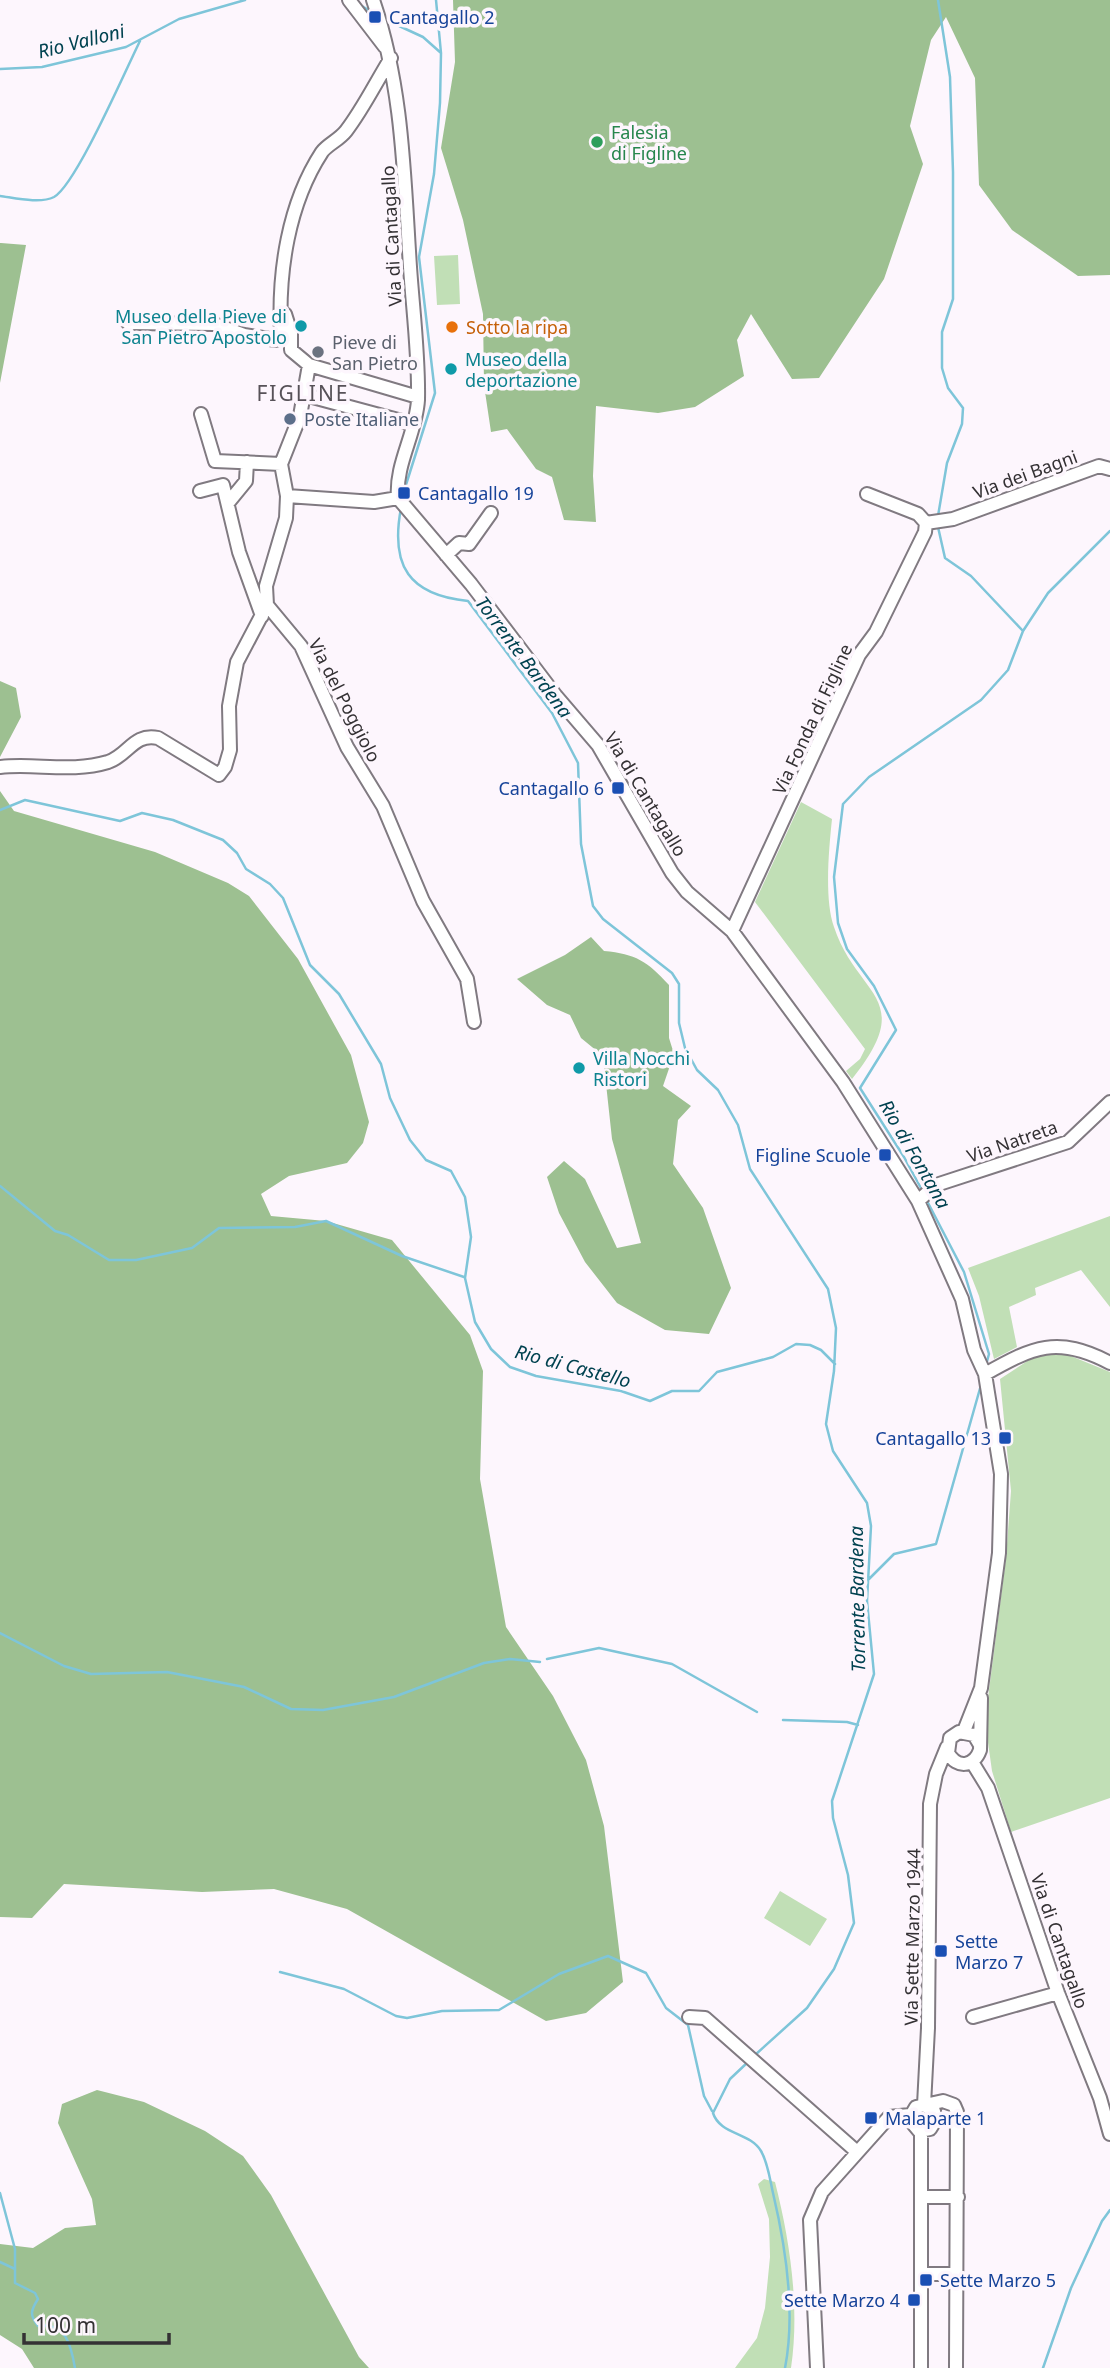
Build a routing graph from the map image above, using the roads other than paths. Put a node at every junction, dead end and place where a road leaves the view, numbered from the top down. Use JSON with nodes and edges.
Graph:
{"nodes":[{"id":1,"x":374,"y":2,"type":"edge"},
{"id":2,"x":351,"y":3,"type":"edge"},
{"id":3,"x":391,"y":56,"type":"junction"},
{"id":4,"x":280,"y":310,"type":"junction"},
{"id":5,"x":128,"y":323,"type":"dead end"},
{"id":6,"x":309,"y":365,"type":"junction"},
{"id":7,"x":305,"y":396,"type":"junction"},
{"id":8,"x":418,"y":397,"type":"junction"},
{"id":9,"x":201,"y":414,"type":"dead end"},
{"id":10,"x":413,"y":424,"type":"junction"},
{"id":11,"x":247,"y":462,"type":"junction"},
{"id":12,"x":233,"y":463,"type":"junction"},
{"id":13,"x":281,"y":464,"type":"junction"},
{"id":14,"x":1110,"y":469,"type":"edge"},
{"id":15,"x":223,"y":485,"type":"junction"},
{"id":16,"x":200,"y":491,"type":"dead end"},
{"id":17,"x":867,"y":494,"type":"dead end"},
{"id":18,"x":287,"y":496,"type":"junction"},
{"id":19,"x":228,"y":503,"type":"junction"},
{"id":20,"x":402,"y":503,"type":"junction"},
{"id":21,"x":491,"y":513,"type":"dead end"},
{"id":22,"x":926,"y":523,"type":"junction"},
{"id":23,"x":446,"y":555,"type":"junction"},
{"id":24,"x":265,"y":610,"type":"junction"},
{"id":25,"x":0,"y":767,"type":"edge"},
{"id":26,"x":732,"y":931,"type":"junction"},
{"id":27,"x":474,"y":1022,"type":"dead end"},
{"id":28,"x":1110,"y":1102,"type":"edge"},
{"id":29,"x":922,"y":1198,"type":"junction"},
{"id":30,"x":1110,"y":1363,"type":"edge"},
{"id":31,"x":983,"y":1369,"type":"junction"},
{"id":32,"x":980,"y":1690,"type":"junction"},
{"id":33,"x":964,"y":1731,"type":"junction"},
{"id":34,"x":980,"y":1745,"type":"junction"},
{"id":35,"x":947,"y":1748,"type":"junction"},
{"id":36,"x":972,"y":1762,"type":"junction"},
{"id":37,"x":958,"y":1763,"type":"junction"},
{"id":38,"x":938,"y":1771,"type":"junction"},
{"id":39,"x":1058,"y":1993,"type":"junction"},
{"id":40,"x":689,"y":2017,"type":"dead end"},
{"id":41,"x":973,"y":2017,"type":"dead end"},
{"id":42,"x":924,"y":2105,"type":"junction"},
{"id":43,"x":910,"y":2115,"type":"junction"},
{"id":44,"x":921,"y":2131,"type":"junction"},
{"id":45,"x":1110,"y":2134,"type":"edge"},
{"id":46,"x":856,"y":2151,"type":"junction"},
{"id":47,"x":921,"y":2197,"type":"junction"},
{"id":48,"x":958,"y":2197,"type":"junction"},
{"id":49,"x":921,"y":2274,"type":"junction"},
{"id":50,"x":957,"y":2274,"type":"junction"},
{"id":51,"x":817,"y":2368,"type":"edge"},
{"id":52,"x":921,"y":2368,"type":"edge"},
{"id":53,"x":956,"y":2368,"type":"edge"}],
"edges":[{"from":1,"to":3,"type":"street","name":"Via di Cantagallo"},
{"from":2,"to":3,"type":"street"},
{"from":3,"to":4,"type":"street"},
{"from":3,"to":8,"type":"street","name":"Via di Cantagallo"},
{"from":4,"to":5,"type":"street"},
{"from":4,"to":6,"type":"street"},
{"from":6,"to":7,"type":"street"},
{"from":6,"to":8,"type":"street"},
{"from":7,"to":10,"type":"street"},
{"from":7,"to":13,"type":"street"},
{"from":8,"to":10,"type":"street","name":"Via di Cantagallo"},
{"from":9,"to":12,"type":"street"},
{"from":10,"to":20,"type":"street","name":"Via di Cantagallo"},
{"from":11,"to":12,"type":"street"},
{"from":11,"to":13,"type":"street"},
{"from":11,"to":19,"type":"street"},
{"from":12,"to":15,"type":"street"},
{"from":13,"to":18,"type":"street"},
{"from":14,"to":22,"type":"street","name":"Via dei Bagni"},
{"from":15,"to":16,"type":"street"},
{"from":15,"to":19,"type":"street","name":"Via del Poggiolo"},
{"from":17,"to":22,"type":"street"},
{"from":18,"to":20,"type":"street"},
{"from":18,"to":24,"type":"street"},
{"from":19,"to":24,"type":"street","name":"Via del Poggiolo"},
{"from":20,"to":23,"type":"street","name":"Via di Cantagallo"},
{"from":21,"to":23,"type":"street"},
{"from":22,"to":26,"type":"street","name":"Via Fonda di Figline"},
{"from":23,"to":26,"type":"street","name":"Via di Cantagallo"},
{"from":24,"to":25,"type":"street"},
{"from":24,"to":27,"type":"street","name":"Via del Poggiolo"},
{"from":26,"to":29,"type":"street","name":"Via di Cantagallo"},
{"from":28,"to":29,"type":"street","name":"Via Natreta"},
{"from":29,"to":31,"type":"street","name":"Via di Cantagallo"},
{"from":30,"to":31,"type":"street"},
{"from":31,"to":32,"type":"street","name":"Via di Cantagallo"},
{"from":32,"to":33,"type":"street"},
{"from":32,"to":34,"type":"street"},
{"from":33,"to":34,"type":"street"},
{"from":33,"to":35,"type":"street"},
{"from":34,"to":36,"type":"street"},
{"from":35,"to":37,"type":"street"},
{"from":35,"to":38,"type":"street","name":"Via Sette Marzo 1944"},
{"from":36,"to":37,"type":"street"},
{"from":36,"to":39,"type":"street","name":"Via di Cantagallo"},
{"from":37,"to":38,"type":"street"},
{"from":38,"to":42,"type":"street","name":"Via Sette Marzo 1944"},
{"from":39,"to":41,"type":"street"},
{"from":39,"to":45,"type":"street","name":"Via di Cantagallo"},
{"from":40,"to":46,"type":"street"},
{"from":42,"to":43,"type":"street"},
{"from":42,"to":44,"type":"street","name":"Via Sette Marzo 1944"},
{"from":42,"to":48,"type":"street"},
{"from":43,"to":44,"type":"street"},
{"from":43,"to":46,"type":"street"},
{"from":44,"to":47,"type":"street","name":"Via Sette Marzo 1944"},
{"from":46,"to":51,"type":"street"},
{"from":47,"to":48,"type":"street"},
{"from":47,"to":49,"type":"street","name":"Via Sette Marzo 1944"},
{"from":48,"to":50,"type":"street"},
{"from":49,"to":50,"type":"street"},
{"from":49,"to":52,"type":"street","name":"Via Sette Marzo 1944"},
{"from":50,"to":53,"type":"street"}]}
